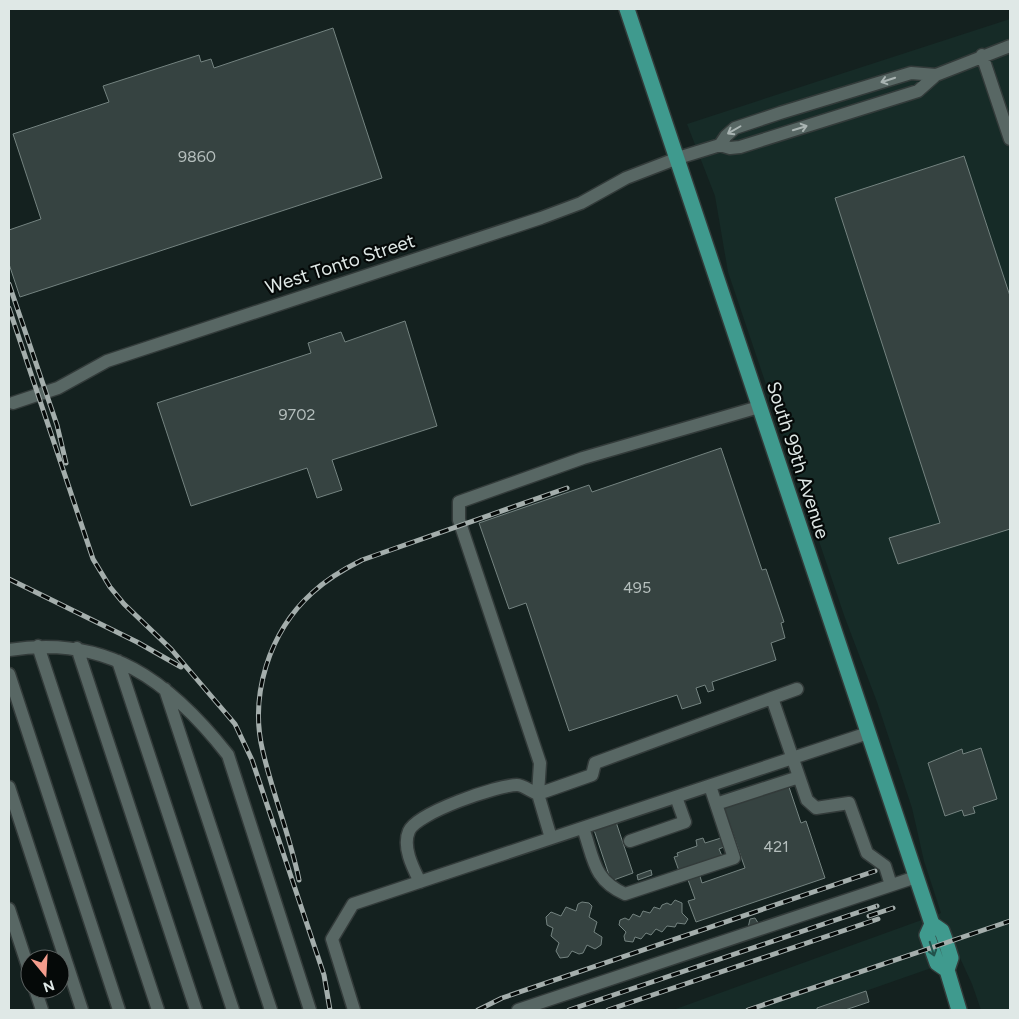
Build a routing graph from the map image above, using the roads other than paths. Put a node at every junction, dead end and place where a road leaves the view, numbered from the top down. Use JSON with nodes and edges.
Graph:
{"nodes":[{"id":1,"x":627,"y":9,"type":"edge"},
{"id":2,"x":1010,"y":46,"type":"edge"},
{"id":3,"x":982,"y":56,"type":"junction"},
{"id":4,"x":936,"y":75,"type":"junction"},
{"id":5,"x":1010,"y":139,"type":"edge"},
{"id":6,"x":720,"y":145,"type":"junction"},
{"id":7,"x":678,"y":158,"type":"junction"},
{"id":8,"x":13,"y":403,"type":"dead end"},
{"id":9,"x":760,"y":407,"type":"junction"},
{"id":10,"x":38,"y":646,"type":"junction"},
{"id":11,"x":77,"y":648,"type":"junction"},
{"id":12,"x":9,"y":650,"type":"edge"},
{"id":13,"x":118,"y":661,"type":"junction"},
{"id":14,"x":9,"y":674,"type":"edge"},
{"id":15,"x":165,"y":689,"type":"junction"},
{"id":16,"x":797,"y":689,"type":"dead end"},
{"id":17,"x":772,"y":698,"type":"junction"},
{"id":18,"x":868,"y":733,"type":"junction"},
{"id":19,"x":792,"y":758,"type":"junction"},
{"id":20,"x":799,"y":777,"type":"junction"},
{"id":21,"x":710,"y":786,"type":"junction"},
{"id":22,"x":9,"y":787,"type":"edge"},
{"id":23,"x":538,"y":794,"type":"junction"},
{"id":24,"x":676,"y":797,"type":"junction"},
{"id":25,"x":716,"y":804,"type":"junction"},
{"id":26,"x":583,"y":828,"type":"junction"},
{"id":27,"x":551,"y":838,"type":"junction"},
{"id":28,"x":630,"y":841,"type":"dead end"},
{"id":29,"x":916,"y":876,"type":"junction"},
{"id":30,"x":420,"y":882,"type":"junction"},
{"id":31,"x":892,"y":885,"type":"junction"},
{"id":32,"x":9,"y":909,"type":"edge"},
{"id":33,"x":22,"y":949,"type":"edge"},
{"id":34,"x":82,"y":1010,"type":"edge"},
{"id":35,"x":119,"y":1010,"type":"edge"},
{"id":36,"x":158,"y":1010,"type":"edge"},
{"id":37,"x":196,"y":1010,"type":"edge"},
{"id":38,"x":233,"y":1010,"type":"edge"},
{"id":39,"x":271,"y":1010,"type":"edge"},
{"id":40,"x":310,"y":1010,"type":"edge"},
{"id":41,"x":354,"y":1010,"type":"edge"},
{"id":42,"x":518,"y":1010,"type":"edge"},
{"id":43,"x":959,"y":1010,"type":"edge"}],
"edges":[{"from":1,"to":7,"type":"main road","name":"South 99th Avenue"},
{"from":2,"to":3,"type":"street"},
{"from":3,"to":4,"type":"street"},
{"from":3,"to":5,"type":"street"},
{"from":6,"to":4,"type":"street","one_way":true},
{"from":4,"to":6,"type":"street","one_way":true},
{"from":6,"to":7,"type":"street","name":"West Tonto Street"},
{"from":7,"to":8,"type":"street","name":"West Tonto Street"},
{"from":7,"to":9,"type":"main road","name":"South 99th Avenue"},
{"from":9,"to":18,"type":"main road","name":"South 99th Avenue"},
{"from":9,"to":23,"type":"street"},
{"from":10,"to":11,"type":"street"},
{"from":10,"to":12,"type":"street"},
{"from":10,"to":36,"type":"street"},
{"from":11,"to":13,"type":"street"},
{"from":11,"to":37,"type":"street"},
{"from":13,"to":15,"type":"street"},
{"from":13,"to":38,"type":"street"},
{"from":14,"to":35,"type":"street"},
{"from":15,"to":39,"type":"street"},
{"from":15,"to":40,"type":"street"},
{"from":16,"to":17,"type":"street"},
{"from":17,"to":19,"type":"street"},
{"from":17,"to":23,"type":"street"},
{"from":18,"to":19,"type":"street"},
{"from":18,"to":29,"type":"main road","name":"South 99th Avenue"},
{"from":19,"to":20,"type":"street"},
{"from":19,"to":21,"type":"street"},
{"from":20,"to":25,"type":"street"},
{"from":20,"to":31,"type":"street"},
{"from":21,"to":24,"type":"street"},
{"from":21,"to":25,"type":"street"},
{"from":22,"to":34,"type":"street"},
{"from":23,"to":27,"type":"street"},
{"from":23,"to":30,"type":"street"},
{"from":24,"to":26,"type":"street"},
{"from":24,"to":28,"type":"street"},
{"from":25,"to":26,"type":"street"},
{"from":26,"to":27,"type":"street"},
{"from":27,"to":30,"type":"street"},
{"from":29,"to":31,"type":"street"},
{"from":29,"to":43,"type":"main road","name":"South 99th Avenue"},
{"from":30,"to":41,"type":"street"},
{"from":31,"to":42,"type":"street"},
{"from":32,"to":33,"type":"street"}]}
